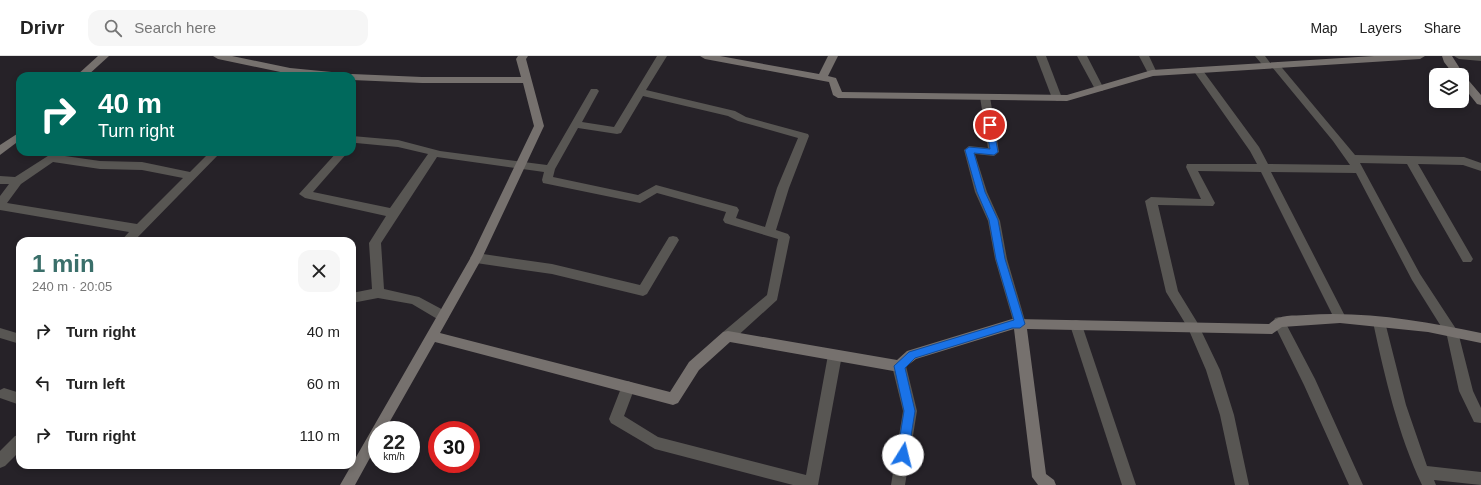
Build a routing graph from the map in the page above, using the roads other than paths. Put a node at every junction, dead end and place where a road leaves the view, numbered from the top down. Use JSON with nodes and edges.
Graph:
{"nodes":[{"id":1,"x":104,"y":56,"type":"edge"},
{"id":2,"x":218,"y":56,"type":"edge"},
{"id":3,"x":523,"y":56,"type":"edge"},
{"id":4,"x":662,"y":56,"type":"edge"},
{"id":5,"x":705,"y":56,"type":"edge"},
{"id":6,"x":834,"y":56,"type":"edge"},
{"id":7,"x":1041,"y":56,"type":"edge"},
{"id":8,"x":1082,"y":56,"type":"edge"},
{"id":9,"x":1144,"y":56,"type":"edge"},
{"id":10,"x":1260,"y":56,"type":"edge"},
{"id":11,"x":1420,"y":56,"type":"edge"},
{"id":12,"x":1447,"y":56,"type":"edge"},
{"id":13,"x":1460,"y":56,"type":"edge"},
{"id":14,"x":1358,"y":58,"type":"edge"},
{"id":15,"x":1481,"y":58,"type":"edge"},
{"id":16,"x":1272,"y":66,"type":"junction"},
{"id":17,"x":1454,"y":68,"type":"edge"},
{"id":18,"x":1198,"y":70,"type":"junction"},
{"id":19,"x":86,"y":72,"type":"edge"},
{"id":20,"x":286,"y":72,"type":"edge"},
{"id":21,"x":1152,"y":73,"type":"junction"},
{"id":22,"x":356,"y":77,"type":"edge"},
{"id":23,"x":822,"y":78,"type":"junction"},
{"id":24,"x":527,"y":80,"type":"junction"},
{"id":25,"x":1469,"y":87,"type":"edge"},
{"id":26,"x":1099,"y":89,"type":"junction"},
{"id":27,"x":594,"y":92,"type":"dead end"},
{"id":28,"x":641,"y":92,"type":"junction"},
{"id":29,"x":985,"y":97,"type":"junction"},
{"id":30,"x":1057,"y":98,"type":"junction"},
{"id":31,"x":1481,"y":102,"type":"edge"},
{"id":32,"x":575,"y":124,"type":"junction"},
{"id":33,"x":16,"y":138,"type":"edge"},
{"id":34,"x":356,"y":140,"type":"edge"},
{"id":35,"x":0,"y":151,"type":"edge"},
{"id":36,"x":435,"y":152,"type":"junction"},
{"id":37,"x":212,"y":156,"type":"edge"},
{"id":38,"x":339,"y":156,"type":"edge"},
{"id":39,"x":1352,"y":159,"type":"junction"},
{"id":40,"x":1411,"y":161,"type":"junction"},
{"id":41,"x":521,"y":165,"type":"junction"},
{"id":42,"x":1481,"y":167,"type":"edge"},
{"id":43,"x":550,"y":169,"type":"junction"},
{"id":44,"x":1265,"y":169,"type":"junction"},
{"id":45,"x":1359,"y":169,"type":"junction"},
{"id":46,"x":192,"y":176,"type":"junction"},
{"id":47,"x":0,"y":180,"type":"edge"},
{"id":48,"x":17,"y":181,"type":"junction"},
{"id":49,"x":0,"y":205,"type":"edge"},
{"id":50,"x":393,"y":213,"type":"junction"},
{"id":51,"x":139,"y":229,"type":"junction"},
{"id":52,"x":769,"y":233,"type":"junction"},
{"id":53,"x":131,"y":237,"type":"edge"},
{"id":54,"x":673,"y":240,"type":"dead end"},
{"id":55,"x":476,"y":258,"type":"junction"},
{"id":56,"x":1467,"y":259,"type":"dead end"},
{"id":57,"x":378,"y":293,"type":"junction"},
{"id":58,"x":356,"y":297,"type":"edge"},
{"id":59,"x":443,"y":316,"type":"junction"},
{"id":60,"x":1340,"y":318,"type":"junction"},
{"id":61,"x":1278,"y":322,"type":"junction"},
{"id":62,"x":1379,"y":322,"type":"junction"},
{"id":63,"x":1020,"y":324,"type":"junction"},
{"id":64,"x":1076,"y":325,"type":"junction"},
{"id":65,"x":1193,"y":326,"type":"junction"},
{"id":66,"x":1451,"y":332,"type":"junction"},
{"id":67,"x":0,"y":333,"type":"edge"},
{"id":68,"x":432,"y":336,"type":"junction"},
{"id":69,"x":728,"y":336,"type":"junction"},
{"id":70,"x":16,"y":338,"type":"edge"},
{"id":71,"x":1481,"y":338,"type":"edge"},
{"id":72,"x":835,"y":355,"type":"junction"},
{"id":73,"x":899,"y":366,"type":"junction"},
{"id":74,"x":628,"y":387,"type":"junction"},
{"id":75,"x":4,"y":394,"type":"dead end"},
{"id":76,"x":16,"y":398,"type":"edge"},
{"id":77,"x":1479,"y":418,"type":"dead end"},
{"id":78,"x":384,"y":421,"type":"edge"},
{"id":79,"x":16,"y":445,"type":"edge"},
{"id":80,"x":368,"y":448,"type":"edge"},
{"id":81,"x":0,"y":461,"type":"edge"},
{"id":82,"x":1422,"y":472,"type":"junction"},
{"id":83,"x":1481,"y":479,"type":"edge"},
{"id":84,"x":347,"y":485,"type":"edge"},
{"id":85,"x":898,"y":485,"type":"edge"},
{"id":86,"x":1049,"y":485,"type":"edge"},
{"id":87,"x":1129,"y":485,"type":"edge"},
{"id":88,"x":1242,"y":485,"type":"edge"},
{"id":89,"x":1356,"y":485,"type":"edge"},
{"id":90,"x":1429,"y":485,"type":"edge"}],
"edges":[{"from":1,"to":19,"type":"street"},
{"from":2,"to":20,"type":"street"},
{"from":3,"to":24,"type":"street"},
{"from":4,"to":28,"type":"street"},
{"from":5,"to":23,"type":"street"},
{"from":6,"to":23,"type":"street"},
{"from":7,"to":30,"type":"street"},
{"from":8,"to":26,"type":"street"},
{"from":9,"to":21,"type":"street"},
{"from":10,"to":16,"type":"street"},
{"from":11,"to":14,"type":"street"},
{"from":12,"to":17,"type":"street"},
{"from":13,"to":15,"type":"street"},
{"from":14,"to":16,"type":"street"},
{"from":16,"to":18,"type":"street"},
{"from":16,"to":39,"type":"street"},
{"from":18,"to":21,"type":"street"},
{"from":18,"to":44,"type":"street"},
{"from":21,"to":26,"type":"street"},
{"from":22,"to":24,"type":"street"},
{"from":23,"to":29,"type":"street"},
{"from":24,"to":41,"type":"street"},
{"from":25,"to":31,"type":"street"},
{"from":26,"to":30,"type":"street"},
{"from":27,"to":32,"type":"street"},
{"from":28,"to":32,"type":"street"},
{"from":28,"to":52,"type":"street"},
{"from":29,"to":30,"type":"street"},
{"from":29,"to":63,"type":"street"},
{"from":32,"to":43,"type":"street"},
{"from":33,"to":35,"type":"street"},
{"from":34,"to":36,"type":"street"},
{"from":36,"to":41,"type":"street"},
{"from":36,"to":50,"type":"street"},
{"from":37,"to":46,"type":"street"},
{"from":38,"to":50,"type":"street"},
{"from":39,"to":40,"type":"street"},
{"from":39,"to":45,"type":"street"},
{"from":40,"to":42,"type":"street"},
{"from":40,"to":56,"type":"street"},
{"from":41,"to":43,"type":"street"},
{"from":41,"to":55,"type":"street"},
{"from":43,"to":52,"type":"street"},
{"from":44,"to":45,"type":"street"},
{"from":44,"to":60,"type":"street"},
{"from":44,"to":65,"type":"street"},
{"from":45,"to":66,"type":"street"},
{"from":46,"to":48,"type":"street"},
{"from":46,"to":51,"type":"street"},
{"from":47,"to":48,"type":"street"},
{"from":48,"to":49,"type":"street"},
{"from":49,"to":51,"type":"street"},
{"from":50,"to":57,"type":"street"},
{"from":51,"to":53,"type":"street"},
{"from":52,"to":69,"type":"street"},
{"from":54,"to":55,"type":"street"},
{"from":55,"to":59,"type":"street"},
{"from":57,"to":58,"type":"street"},
{"from":57,"to":59,"type":"street"},
{"from":59,"to":68,"type":"street"},
{"from":60,"to":61,"type":"street"},
{"from":60,"to":62,"type":"street"},
{"from":61,"to":65,"type":"street"},
{"from":61,"to":89,"type":"street"},
{"from":62,"to":66,"type":"street"},
{"from":62,"to":82,"type":"street"},
{"from":63,"to":64,"type":"street"},
{"from":63,"to":73,"type":"street"},
{"from":63,"to":86,"type":"street"},
{"from":64,"to":65,"type":"street"},
{"from":64,"to":87,"type":"street"},
{"from":65,"to":88,"type":"street"},
{"from":66,"to":71,"type":"street"},
{"from":66,"to":77,"type":"street"},
{"from":67,"to":70,"type":"street"},
{"from":68,"to":74,"type":"street"},
{"from":68,"to":78,"type":"street"},
{"from":69,"to":72,"type":"street"},
{"from":69,"to":74,"type":"street"},
{"from":72,"to":73,"type":"street"},
{"from":72,"to":74,"type":"street"},
{"from":73,"to":85,"type":"street"},
{"from":75,"to":76,"type":"street"},
{"from":79,"to":81,"type":"street"},
{"from":80,"to":84,"type":"street"},
{"from":82,"to":83,"type":"street"},
{"from":82,"to":90,"type":"street"}]}
